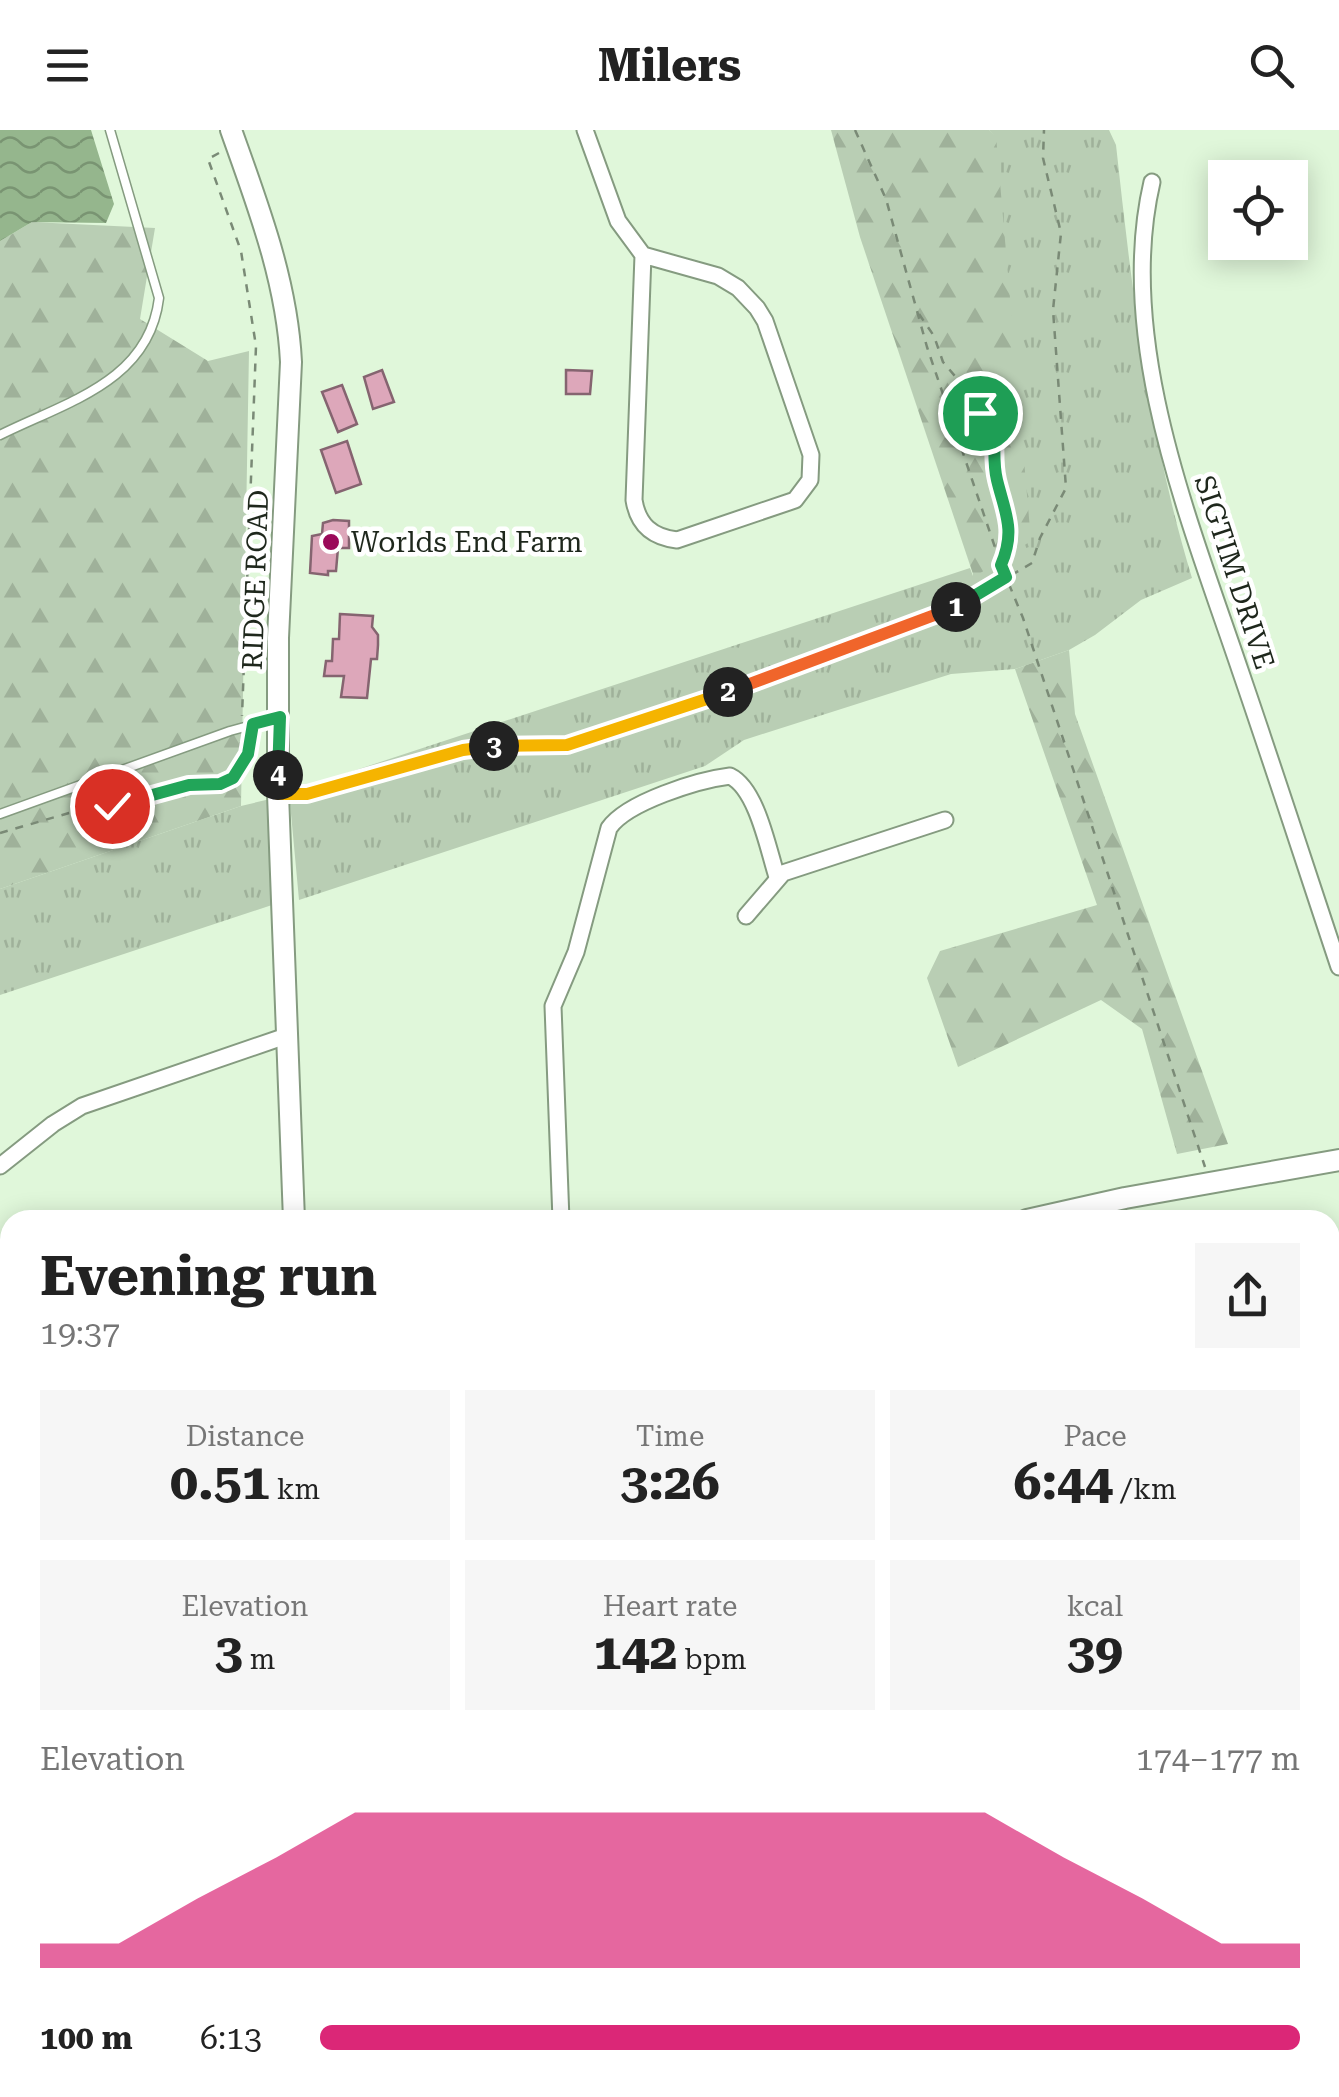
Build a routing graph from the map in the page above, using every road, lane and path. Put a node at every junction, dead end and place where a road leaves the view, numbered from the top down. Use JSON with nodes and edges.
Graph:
{"nodes":[{"id":1,"x":110,"y":130,"type":"edge"},
{"id":2,"x":231,"y":130,"type":"edge"},
{"id":3,"x":586,"y":130,"type":"edge"},
{"id":4,"x":854,"y":130,"type":"edge"},
{"id":5,"x":1044,"y":130,"type":"edge"},
{"id":6,"x":222,"y":151,"type":"dead end"},
{"id":7,"x":1152,"y":182,"type":"dead end"},
{"id":8,"x":644,"y":255,"type":"junction"},
{"id":9,"x":917,"y":312,"type":"junction"},
{"id":10,"x":0,"y":435,"type":"edge"},
{"id":11,"x":1001,"y":565,"type":"junction"},
{"id":12,"x":1006,"y":577,"type":"junction"},
{"id":13,"x":280,"y":717,"type":"junction"},
{"id":14,"x":253,"y":724,"type":"junction"},
{"id":15,"x":242,"y":728,"type":"junction"},
{"id":16,"x":240,"y":767,"type":"junction"},
{"id":17,"x":278,"y":794,"type":"junction"},
{"id":18,"x":0,"y":814,"type":"edge"},
{"id":19,"x":944,"y":820,"type":"dead end"},
{"id":20,"x":0,"y":833,"type":"edge"},
{"id":21,"x":777,"y":878,"type":"junction"},
{"id":22,"x":746,"y":916,"type":"dead end"},
{"id":23,"x":1339,"y":967,"type":"edge"},
{"id":24,"x":286,"y":1036,"type":"junction"},
{"id":25,"x":1339,"y":1160,"type":"edge"},
{"id":26,"x":0,"y":1166,"type":"edge"},
{"id":27,"x":1210,"y":1183,"type":"junction"},
{"id":28,"x":294,"y":1210,"type":"edge"},
{"id":29,"x":561,"y":1210,"type":"edge"},
{"id":30,"x":1076,"y":1210,"type":"edge"}],
"edges":[{"from":1,"to":10,"type":"lane"},
{"from":2,"to":13,"type":"main road","name":"RIDGE ROAD"},
{"from":3,"to":8,"type":"street"},
{"from":4,"to":9,"type":"path"},
{"from":5,"to":12,"type":"path"},
{"from":6,"to":15,"type":"path"},
{"from":7,"to":23,"type":"street","name":"SIGTIM DRIVE"},
{"from":8,"to":8,"type":"street"},
{"from":9,"to":11,"type":"path"},
{"from":9,"to":11,"type":"path"},
{"from":11,"to":12,"type":"path"},
{"from":12,"to":17,"type":"path"},
{"from":12,"to":27,"type":"path"},
{"from":13,"to":14,"type":"lane"},
{"from":13,"to":17,"type":"main road","name":"RIDGE ROAD"},
{"from":14,"to":15,"type":"lane"},
{"from":14,"to":16,"type":"path"},
{"from":15,"to":16,"type":"path"},
{"from":15,"to":18,"type":"lane"},
{"from":16,"to":20,"type":"path"},
{"from":17,"to":24,"type":"main road","name":"RIDGE ROAD"},
{"from":19,"to":21,"type":"street"},
{"from":21,"to":22,"type":"street"},
{"from":21,"to":29,"type":"street"},
{"from":24,"to":26,"type":"street"},
{"from":24,"to":28,"type":"main road","name":"RIDGE ROAD"},
{"from":25,"to":27,"type":"main road"},
{"from":27,"to":30,"type":"main road"}]}
